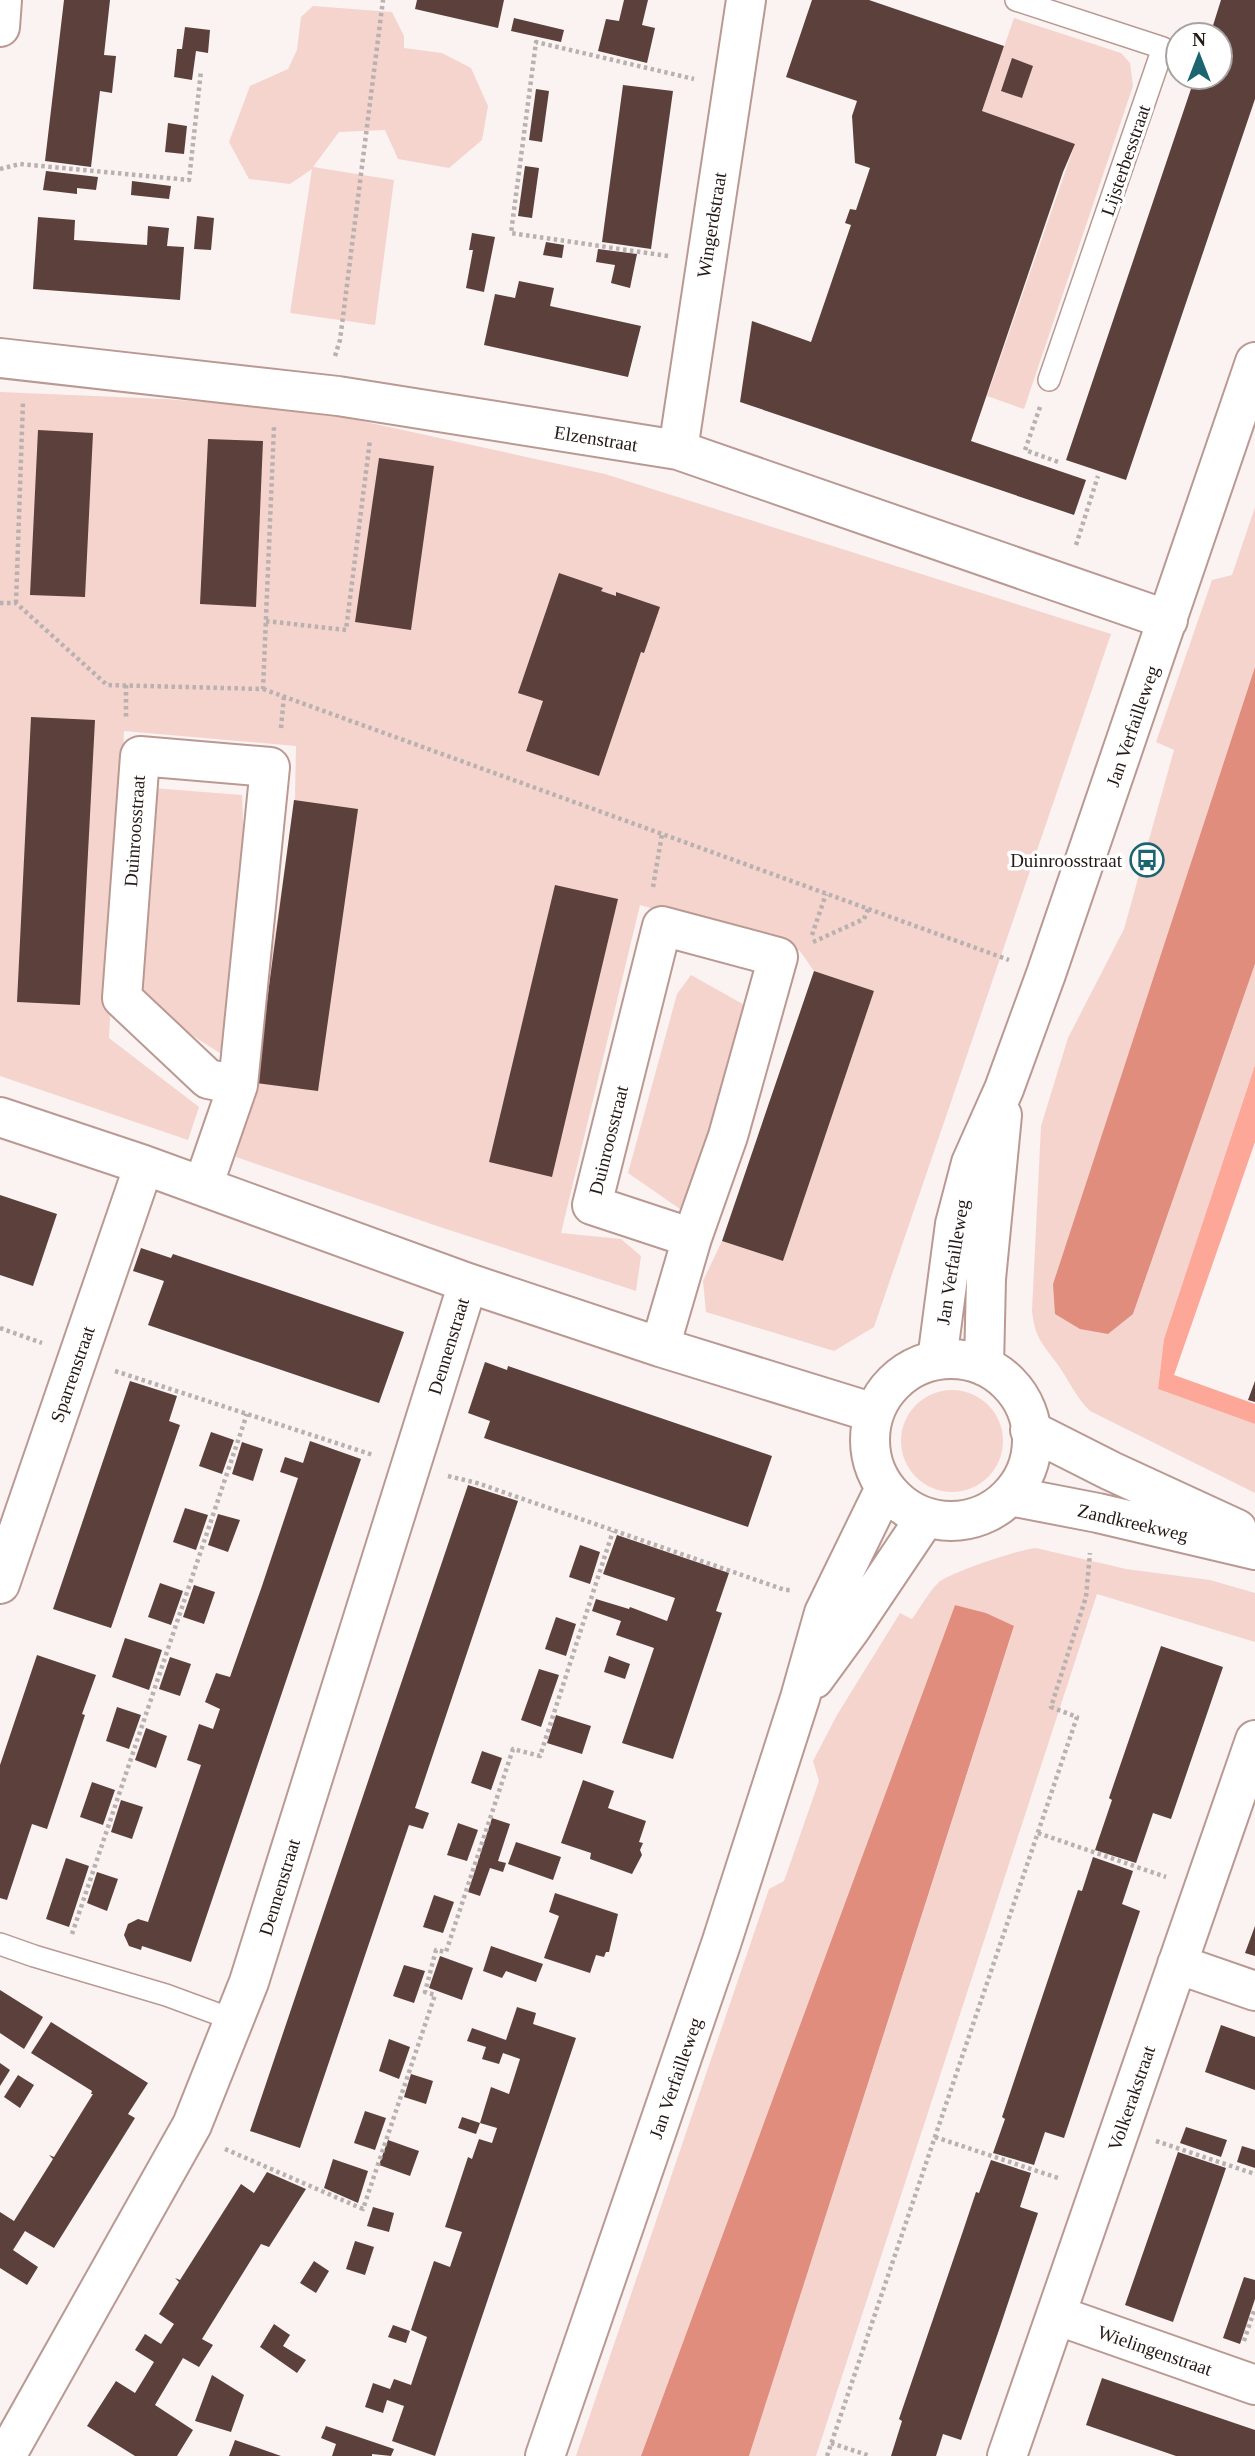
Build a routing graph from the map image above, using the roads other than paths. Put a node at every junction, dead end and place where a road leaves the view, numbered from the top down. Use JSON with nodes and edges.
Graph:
{"nodes":[{"id":1,"x":2,"y":0,"type":"edge"},
{"id":2,"x":746,"y":0,"type":"edge"},
{"id":3,"x":1016,"y":0,"type":"edge"},
{"id":4,"x":0,"y":27,"type":"edge"},
{"id":5,"x":12,"y":360,"type":"edge"},
{"id":6,"x":1255,"y":362,"type":"edge"},
{"id":7,"x":1049,"y":380,"type":"road end"},
{"id":8,"x":678,"y":450,"type":"junction"},
{"id":9,"x":1168,"y":620,"type":"junction"},
{"id":10,"x":238,"y":1085,"type":"junction"},
{"id":11,"x":1004,"y":1089,"type":"junction"},
{"id":12,"x":0,"y":1117,"type":"edge"},
{"id":13,"x":144,"y":1165,"type":"junction"},
{"id":14,"x":203,"y":1186,"type":"junction"},
{"id":15,"x":692,"y":1238,"type":"junction"},
{"id":16,"x":468,"y":1283,"type":"junction"},
{"id":17,"x":660,"y":1347,"type":"junction"},
{"id":18,"x":937,"y":1360,"type":"junction"},
{"id":19,"x":984,"y":1366,"type":"junction"},
{"id":20,"x":874,"y":1413,"type":"junction"},
{"id":21,"x":1030,"y":1430,"type":"junction"},
{"id":22,"x":885,"y":1488,"type":"junction"},
{"id":23,"x":1010,"y":1496,"type":"junction"},
{"id":24,"x":926,"y":1517,"type":"junction"},
{"id":25,"x":1255,"y":1537,"type":"edge"},
{"id":26,"x":1255,"y":1550,"type":"edge"},
{"id":27,"x":0,"y":1584,"type":"edge"},
{"id":28,"x":800,"y":1698,"type":"junction"},
{"id":29,"x":1255,"y":1740,"type":"edge"},
{"id":30,"x":0,"y":1944,"type":"edge"},
{"id":31,"x":1177,"y":1964,"type":"junction"},
{"id":32,"x":1255,"y":1991,"type":"edge"},
{"id":33,"x":234,"y":2020,"type":"junction"},
{"id":34,"x":1056,"y":2315,"type":"junction"},
{"id":35,"x":1255,"y":2385,"type":"edge"},
{"id":36,"x":6,"y":2456,"type":"edge"},
{"id":37,"x":545,"y":2456,"type":"edge"},
{"id":38,"x":1007,"y":2456,"type":"edge"}],
"edges":[{"from":1,"to":4,"type":"street"},
{"from":2,"to":8,"type":"street","name":"Wingerdstraat"},
{"from":3,"to":7,"type":"lane","name":"Lijsterbesstraat"},
{"from":5,"to":8,"type":"street","name":"Elzenstraat"},
{"from":6,"to":9,"type":"street","name":"Jan Verfailleweg"},
{"from":8,"to":9,"type":"street","name":"Elzenstraat"},
{"from":9,"to":11,"type":"street","name":"Jan Verfailleweg"},
{"from":10,"to":10,"type":"street","name":"Duinroosstraat"},
{"from":10,"to":14,"type":"street","name":"Duinroosstraat"},
{"from":11,"to":18,"type":"street","name":"Jan Verfailleweg"},
{"from":11,"to":19,"type":"street","name":"Jan Verfailleweg"},
{"from":12,"to":13,"type":"street"},
{"from":13,"to":14,"type":"street"},
{"from":13,"to":27,"type":"street","name":"Sparrenstraat"},
{"from":14,"to":16,"type":"street"},
{"from":15,"to":15,"type":"street","name":"Duinroosstraat"},
{"from":15,"to":17,"type":"street"},
{"from":16,"to":17,"type":"street"},
{"from":16,"to":33,"type":"street","name":"Dennenstraat"},
{"from":17,"to":20,"type":"street"},
{"from":18,"to":19,"type":"street"},
{"from":18,"to":20,"type":"street"},
{"from":19,"to":21,"type":"street"},
{"from":20,"to":22,"type":"street"},
{"from":21,"to":23,"type":"street"},
{"from":21,"to":25,"type":"street","name":"Zandkreekweg"},
{"from":22,"to":24,"type":"street"},
{"from":22,"to":28,"type":"street","name":"Jan Verfailleweg"},
{"from":23,"to":24,"type":"street"},
{"from":23,"to":26,"type":"street","name":"Zandkreekweg"},
{"from":24,"to":28,"type":"street","name":"Jan Verfailleweg"},
{"from":28,"to":37,"type":"street","name":"Jan Verfailleweg"},
{"from":29,"to":31,"type":"street","name":"Volkerakstraat"},
{"from":30,"to":33,"type":"lane"},
{"from":31,"to":32,"type":"street"},
{"from":31,"to":34,"type":"street","name":"Volkerakstraat"},
{"from":33,"to":36,"type":"street","name":"Dennenstraat"},
{"from":34,"to":35,"type":"street","name":"Wielingenstraat"},
{"from":34,"to":38,"type":"street","name":"Volkerakstraat"}]}
